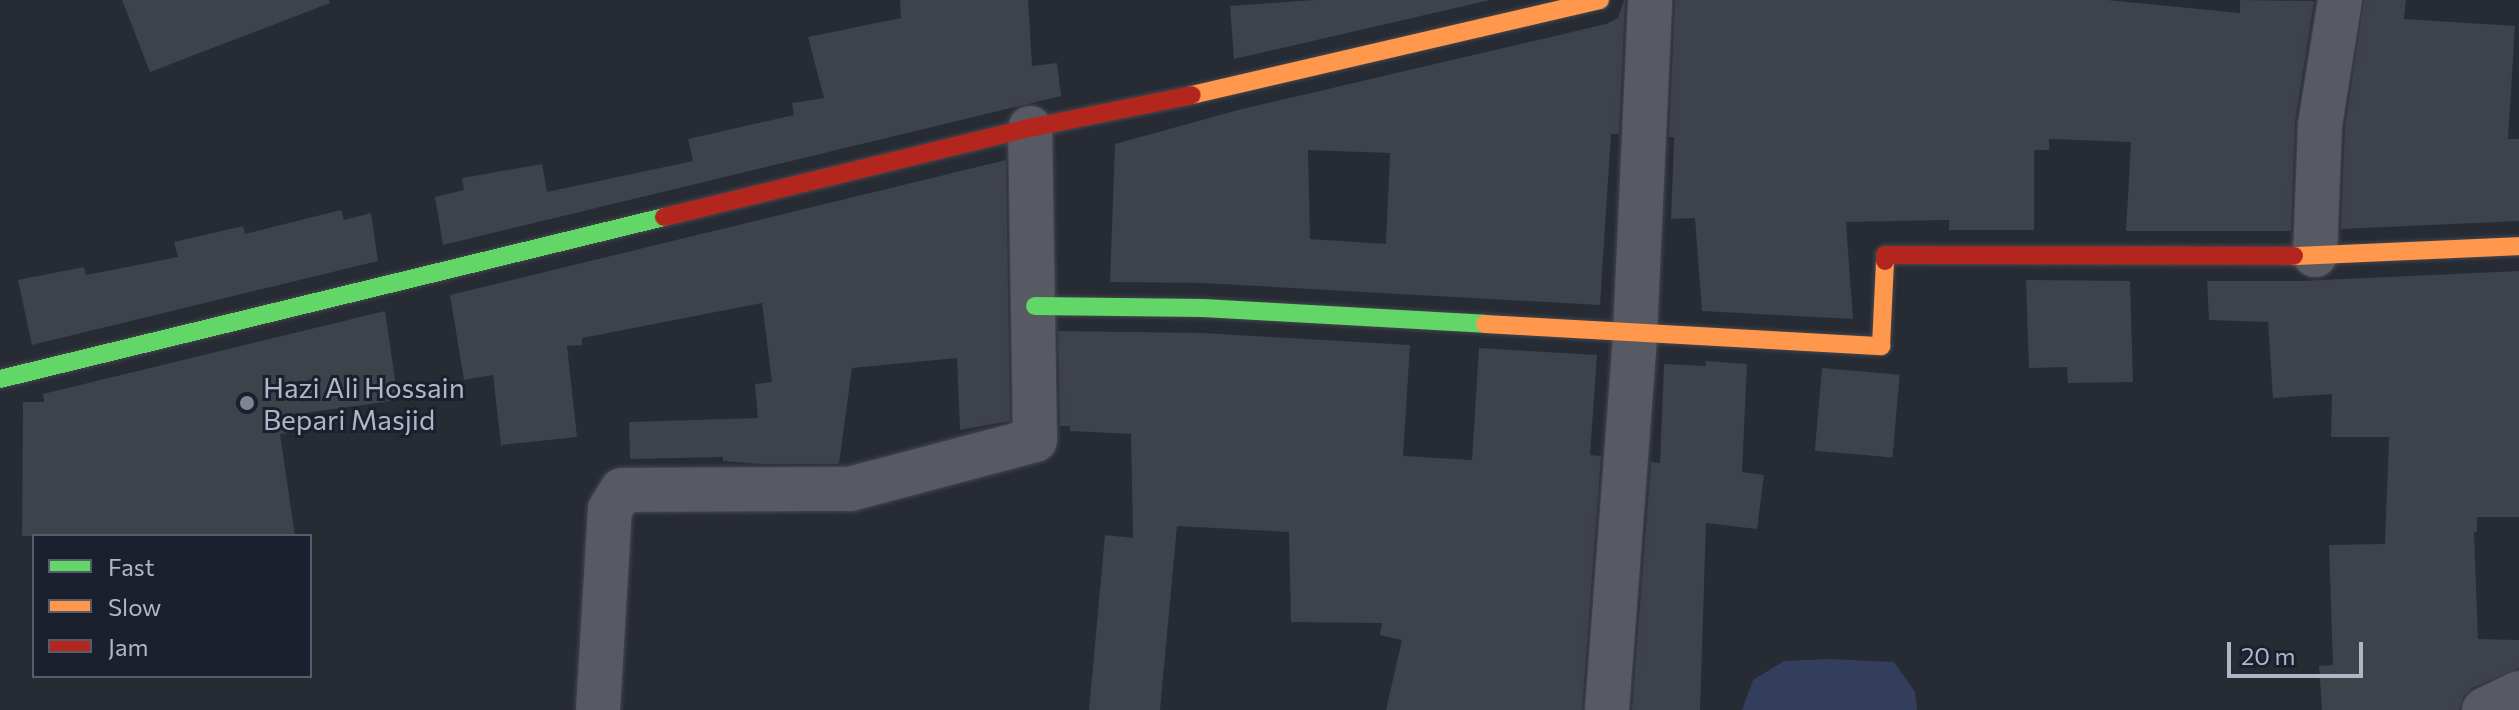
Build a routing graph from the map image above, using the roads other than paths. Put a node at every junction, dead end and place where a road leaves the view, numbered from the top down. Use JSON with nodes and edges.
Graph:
{"nodes":[{"id":1,"x":1600,"y":0,"type":"edge"},
{"id":2,"x":1650,"y":0,"type":"edge"},
{"id":3,"x":2340,"y":0,"type":"edge"},
{"id":4,"x":1030,"y":128,"type":"junction"},
{"id":5,"x":2519,"y":246,"type":"edge"},
{"id":6,"x":2315,"y":255,"type":"junction"},
{"id":7,"x":1035,"y":306,"type":"junction"},
{"id":8,"x":1635,"y":334,"type":"junction"},
{"id":9,"x":0,"y":379,"type":"edge"},
{"id":10,"x":2519,"y":693,"type":"edge"},
{"id":11,"x":598,"y":710,"type":"edge"},
{"id":12,"x":1607,"y":710,"type":"edge"},
{"id":13,"x":2484,"y":710,"type":"edge"}],
"edges":[{"from":1,"to":4,"type":"street"},
{"from":2,"to":8,"type":"street"},
{"from":3,"to":6,"type":"street"},
{"from":4,"to":7,"type":"street"},
{"from":4,"to":9,"type":"street"},
{"from":5,"to":6,"type":"street"},
{"from":6,"to":8,"type":"street"},
{"from":7,"to":8,"type":"street"},
{"from":7,"to":11,"type":"street"},
{"from":8,"to":12,"type":"street"},
{"from":10,"to":13,"type":"street"}]}
